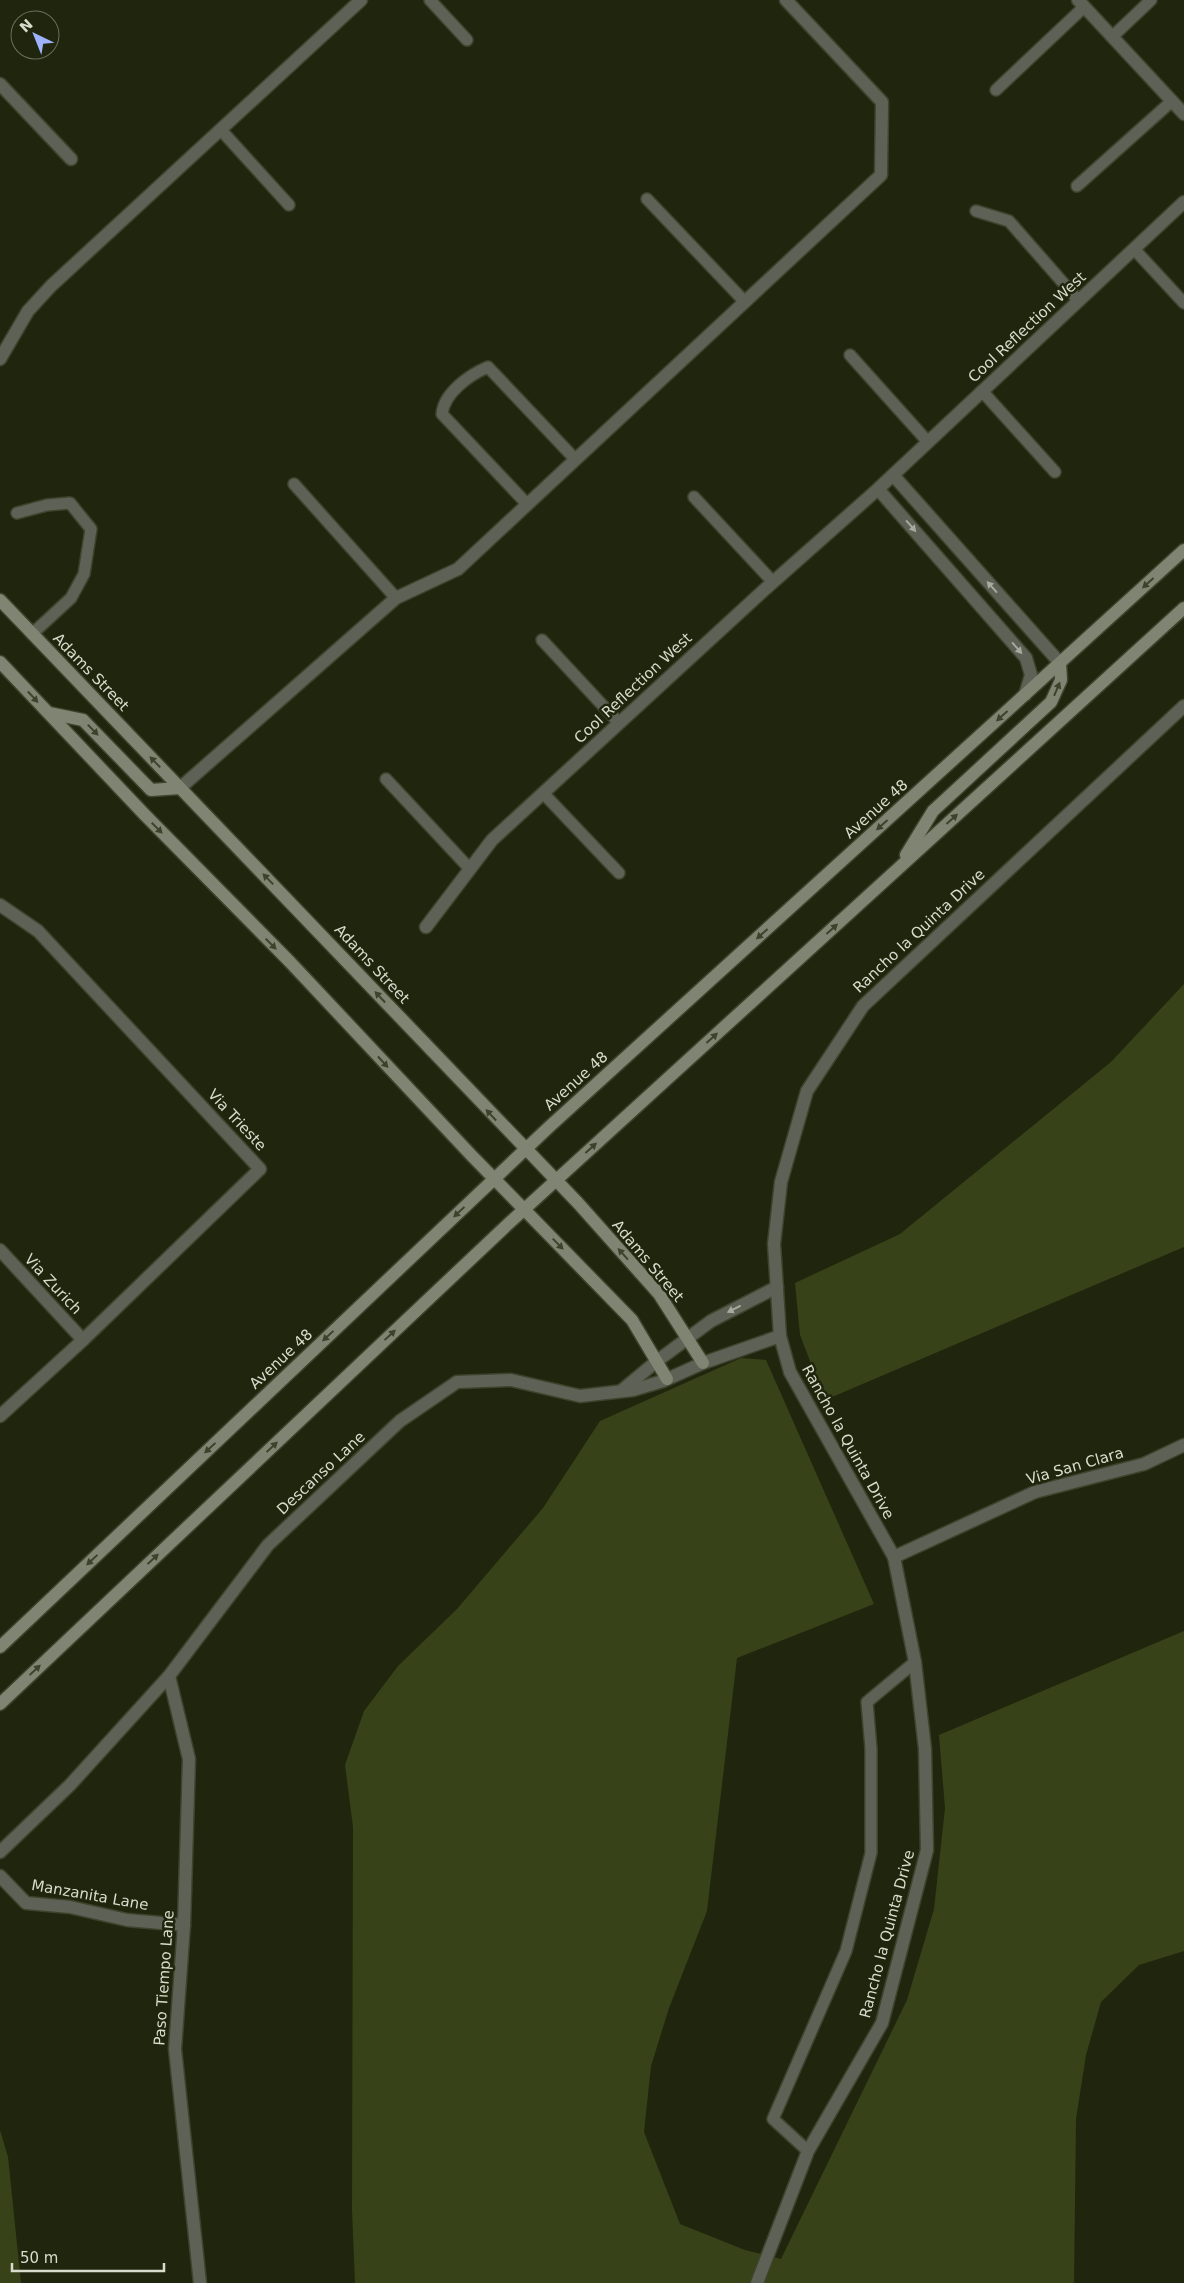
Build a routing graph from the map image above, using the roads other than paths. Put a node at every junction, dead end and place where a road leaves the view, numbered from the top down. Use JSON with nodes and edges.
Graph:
{"nodes":[{"id":1,"x":361,"y":0,"type":"edge"},
{"id":2,"x":430,"y":0,"type":"edge"},
{"id":3,"x":786,"y":0,"type":"edge"},
{"id":4,"x":1150,"y":0,"type":"edge"},
{"id":5,"x":1081,"y":3,"type":"edge"},
{"id":6,"x":1112,"y":37,"type":"junction"},
{"id":7,"x":467,"y":40,"type":"dead end"},
{"id":8,"x":0,"y":84,"type":"edge"},
{"id":9,"x":996,"y":90,"type":"dead end"},
{"id":10,"x":1172,"y":101,"type":"junction"},
{"id":11,"x":1184,"y":114,"type":"edge"},
{"id":12,"x":221,"y":130,"type":"junction"},
{"id":13,"x":71,"y":159,"type":"dead end"},
{"id":14,"x":1077,"y":186,"type":"dead end"},
{"id":15,"x":648,"y":198,"type":"dead end"},
{"id":16,"x":1184,"y":202,"type":"edge"},
{"id":17,"x":289,"y":205,"type":"dead end"},
{"id":18,"x":976,"y":212,"type":"dead end"},
{"id":19,"x":1134,"y":249,"type":"junction"},
{"id":20,"x":1079,"y":300,"type":"junction"},
{"id":21,"x":745,"y":302,"type":"junction"},
{"id":22,"x":1184,"y":303,"type":"edge"},
{"id":23,"x":850,"y":356,"type":"dead end"},
{"id":24,"x":0,"y":359,"type":"edge"},
{"id":25,"x":982,"y":391,"type":"junction"},
{"id":26,"x":928,"y":442,"type":"junction"},
{"id":27,"x":575,"y":459,"type":"junction"},
{"id":28,"x":1055,"y":472,"type":"dead end"},
{"id":29,"x":892,"y":475,"type":"junction"},
{"id":30,"x":294,"y":484,"type":"dead end"},
{"id":31,"x":878,"y":489,"type":"junction"},
{"id":32,"x":694,"y":497,"type":"dead end"},
{"id":33,"x":527,"y":504,"type":"junction"},
{"id":34,"x":17,"y":513,"type":"dead end"},
{"id":35,"x":1184,"y":550,"type":"edge"},
{"id":36,"x":773,"y":582,"type":"junction"},
{"id":37,"x":396,"y":598,"type":"junction"},
{"id":38,"x":0,"y":600,"type":"edge"},
{"id":39,"x":1184,"y":608,"type":"edge"},
{"id":40,"x":32,"y":634,"type":"junction"},
{"id":41,"x":542,"y":640,"type":"dead end"},
{"id":42,"x":0,"y":662,"type":"edge"},
{"id":43,"x":1060,"y":663,"type":"junction"},
{"id":44,"x":1025,"y":695,"type":"junction"},
{"id":45,"x":1184,"y":706,"type":"edge"},
{"id":46,"x":48,"y":713,"type":"junction"},
{"id":47,"x":619,"y":723,"type":"junction"},
{"id":48,"x":386,"y":779,"type":"dead end"},
{"id":49,"x":180,"y":788,"type":"junction"},
{"id":50,"x":544,"y":793,"type":"junction"},
{"id":51,"x":898,"y":868,"type":"junction"},
{"id":52,"x":470,"y":869,"type":"junction"},
{"id":53,"x":619,"y":873,"type":"dead end"},
{"id":54,"x":0,"y":905,"type":"edge"},
{"id":55,"x":426,"y":927,"type":"dead end"},
{"id":56,"x":526,"y":1150,"type":"junction"},
{"id":57,"x":494,"y":1179,"type":"junction"},
{"id":58,"x":555,"y":1180,"type":"junction"},
{"id":59,"x":524,"y":1209,"type":"junction"},
{"id":60,"x":0,"y":1250,"type":"edge"},
{"id":61,"x":777,"y":1287,"type":"junction"},
{"id":62,"x":780,"y":1336,"type":"junction"},
{"id":63,"x":687,"y":1338,"type":"junction"},
{"id":64,"x":83,"y":1340,"type":"junction"},
{"id":65,"x":657,"y":1361,"type":"junction"},
{"id":66,"x":703,"y":1363,"type":"junction"},
{"id":67,"x":667,"y":1379,"type":"junction"},
{"id":68,"x":621,"y":1391,"type":"junction"},
{"id":69,"x":0,"y":1416,"type":"edge"},
{"id":70,"x":1184,"y":1445,"type":"edge"},
{"id":71,"x":894,"y":1556,"type":"junction"},
{"id":72,"x":0,"y":1647,"type":"edge"},
{"id":73,"x":915,"y":1662,"type":"junction"},
{"id":74,"x":169,"y":1676,"type":"junction"},
{"id":75,"x":0,"y":1704,"type":"edge"},
{"id":76,"x":0,"y":1852,"type":"edge"},
{"id":77,"x":0,"y":1876,"type":"edge"},
{"id":78,"x":184,"y":1925,"type":"junction"},
{"id":79,"x":808,"y":2151,"type":"junction"},
{"id":80,"x":200,"y":2283,"type":"edge"},
{"id":81,"x":757,"y":2283,"type":"edge"}],
"edges":[{"from":1,"to":12,"type":"street"},
{"from":2,"to":7,"type":"lane"},
{"from":3,"to":21,"type":"street"},
{"from":4,"to":6,"type":"lane"},
{"from":5,"to":6,"type":"street"},
{"from":5,"to":9,"type":"lane"},
{"from":6,"to":10,"type":"street"},
{"from":8,"to":13,"type":"street"},
{"from":10,"to":11,"type":"street"},
{"from":10,"to":14,"type":"lane"},
{"from":12,"to":17,"type":"lane"},
{"from":12,"to":24,"type":"street"},
{"from":15,"to":21,"type":"lane"},
{"from":16,"to":19,"type":"street","name":"Cool Reflection West"},
{"from":18,"to":20,"type":"lane"},
{"from":19,"to":20,"type":"street","name":"Cool Reflection West"},
{"from":19,"to":22,"type":"lane"},
{"from":20,"to":25,"type":"street","name":"Cool Reflection West"},
{"from":21,"to":27,"type":"street"},
{"from":23,"to":26,"type":"lane"},
{"from":25,"to":26,"type":"street","name":"Cool Reflection West"},
{"from":25,"to":28,"type":"lane"},
{"from":26,"to":29,"type":"street","name":"Cool Reflection West"},
{"from":27,"to":33,"type":"street"},
{"from":27,"to":33,"type":"lane"},
{"from":29,"to":31,"type":"street","name":"Cool Reflection West"},
{"from":43,"to":29,"type":"street","one_way":true},
{"from":30,"to":37,"type":"lane"},
{"from":31,"to":36,"type":"street","name":"Cool Reflection West"},
{"from":31,"to":44,"type":"street","one_way":true},
{"from":32,"to":36,"type":"lane"},
{"from":33,"to":37,"type":"street"},
{"from":34,"to":40,"type":"lane"},
{"from":35,"to":43,"type":"main road","name":"Avenue 48","one_way":true},
{"from":36,"to":47,"type":"street","name":"Cool Reflection West"},
{"from":37,"to":49,"type":"street"},
{"from":38,"to":40,"type":"main road","name":"Adams Street"},
{"from":51,"to":39,"type":"main road","one_way":true},
{"from":49,"to":40,"type":"main road","name":"Adams Street","one_way":true},
{"from":41,"to":47,"type":"lane"},
{"from":42,"to":46,"type":"main road","one_way":true},
{"from":43,"to":44,"type":"main road","name":"Avenue 48"},
{"from":51,"to":43,"type":"main road","one_way":true},
{"from":44,"to":56,"type":"main road","name":"Avenue 48","one_way":true},
{"from":45,"to":61,"type":"street","name":"Rancho la Quinta Drive"},
{"from":46,"to":49,"type":"main road","one_way":true},
{"from":46,"to":57,"type":"main road","one_way":true},
{"from":47,"to":50,"type":"street","name":"Cool Reflection West"},
{"from":48,"to":52,"type":"lane"},
{"from":56,"to":49,"type":"main road","name":"Adams Street","one_way":true},
{"from":50,"to":52,"type":"street","name":"Cool Reflection West"},
{"from":50,"to":53,"type":"lane"},
{"from":58,"to":51,"type":"main road","one_way":true},
{"from":52,"to":55,"type":"street","name":"Cool Reflection West"},
{"from":54,"to":64,"type":"street","name":"Via Trieste"},
{"from":56,"to":57,"type":"main road","name":"Avenue 48"},
{"from":56,"to":58,"type":"main road","name":"Adams Street"},
{"from":57,"to":59,"type":"main road"},
{"from":57,"to":72,"type":"main road","name":"Avenue 48","one_way":true},
{"from":58,"to":59,"type":"main road"},
{"from":63,"to":58,"type":"main road","name":"Adams Street","one_way":true},
{"from":59,"to":65,"type":"main road","one_way":true},
{"from":75,"to":59,"type":"main road","one_way":true},
{"from":60,"to":64,"type":"street","name":"Via Zurich"},
{"from":61,"to":62,"type":"street","name":"Rancho la Quinta Drive"},
{"from":61,"to":63,"type":"street","one_way":true},
{"from":62,"to":66,"type":"street","name":"Descanso Lane"},
{"from":62,"to":71,"type":"street","name":"Rancho la Quinta Drive"},
{"from":63,"to":65,"type":"street"},
{"from":63,"to":66,"type":"main road","name":"Adams Street"},
{"from":64,"to":69,"type":"street","name":"Via Trieste"},
{"from":65,"to":67,"type":"main road"},
{"from":65,"to":68,"type":"street"},
{"from":66,"to":67,"type":"street","name":"Descanso Lane"},
{"from":67,"to":68,"type":"street","name":"Descanso Lane"},
{"from":68,"to":74,"type":"street","name":"Descanso Lane"},
{"from":70,"to":71,"type":"street","name":"Via San Clara"},
{"from":71,"to":73,"type":"street","name":"Rancho la Quinta Drive"},
{"from":73,"to":79,"type":"street","name":"Rancho la Quinta Drive"},
{"from":73,"to":79,"type":"lane"},
{"from":74,"to":76,"type":"street","name":"Descanso Lane"},
{"from":74,"to":78,"type":"street","name":"Paso Tiempo Lane"},
{"from":77,"to":78,"type":"street","name":"Manzanita Lane"},
{"from":78,"to":80,"type":"street","name":"Paso Tiempo Lane"},
{"from":79,"to":81,"type":"street","name":"Rancho la Quinta Drive"}]}
